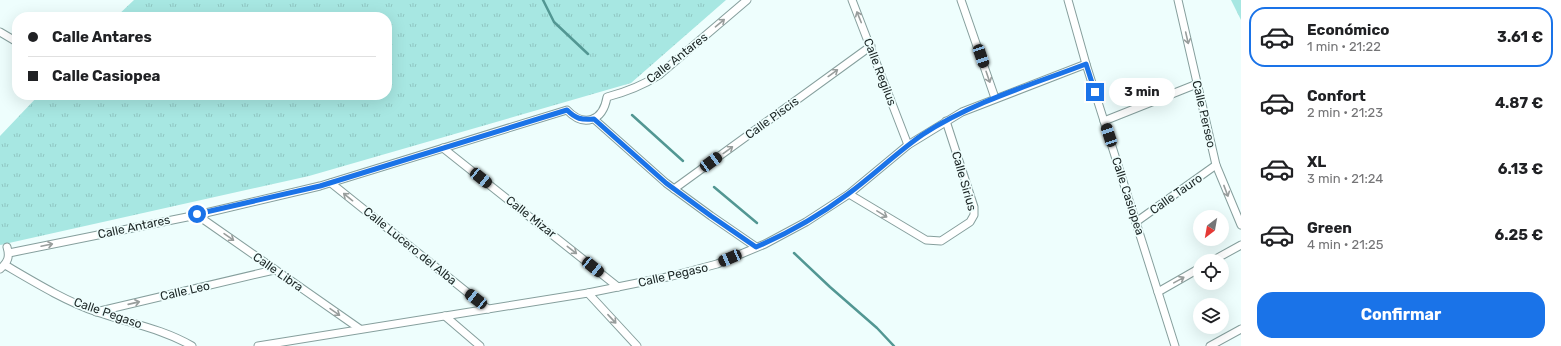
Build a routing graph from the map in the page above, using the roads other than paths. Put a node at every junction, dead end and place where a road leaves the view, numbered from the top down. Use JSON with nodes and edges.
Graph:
{"nodes":[{"id":1,"x":747,"y":0,"type":"edge"},
{"id":2,"x":852,"y":0,"type":"edge"},
{"id":3,"x":961,"y":0,"type":"edge"},
{"id":4,"x":1068,"y":0,"type":"edge"},
{"id":5,"x":1178,"y":0,"type":"edge"},
{"id":6,"x":0,"y":32,"type":"edge"},
{"id":7,"x":12,"y":39,"type":"edge"},
{"id":8,"x":871,"y":46,"type":"junction"},
{"id":9,"x":1086,"y":64,"type":"junction"},
{"id":10,"x":1197,"y":84,"type":"junction"},
{"id":11,"x":995,"y":98,"type":"junction"},
{"id":12,"x":594,"y":119,"type":"junction"},
{"id":13,"x":946,"y":121,"type":"junction"},
{"id":14,"x":1104,"y":121,"type":"junction"},
{"id":15,"x":908,"y":145,"type":"junction"},
{"id":16,"x":443,"y":148,"type":"junction"},
{"id":17,"x":1216,"y":165,"type":"junction"},
{"id":18,"x":331,"y":183,"type":"junction"},
{"id":19,"x":674,"y":189,"type":"junction"},
{"id":20,"x":848,"y":194,"type":"junction"},
{"id":21,"x":197,"y":214,"type":"junction"},
{"id":22,"x":1136,"y":222,"type":"junction"},
{"id":23,"x":1241,"y":225,"type":"edge"},
{"id":24,"x":1241,"y":245,"type":"edge"},
{"id":25,"x":756,"y":247,"type":"junction"},
{"id":26,"x":1225,"y":254,"type":"edge"},
{"id":27,"x":2,"y":267,"type":"edge"},
{"id":28,"x":274,"y":270,"type":"junction"},
{"id":29,"x":1193,"y":272,"type":"edge"},
{"id":30,"x":618,"y":287,"type":"junction"},
{"id":31,"x":1158,"y":292,"type":"junction"},
{"id":32,"x":588,"y":293,"type":"junction"},
{"id":33,"x":488,"y":309,"type":"junction"},
{"id":34,"x":96,"y":312,"type":"junction"},
{"id":35,"x":445,"y":316,"type":"junction"},
{"id":36,"x":360,"y":329,"type":"junction"},
{"id":37,"x":1241,"y":329,"type":"edge"},
{"id":38,"x":192,"y":346,"type":"edge"},
{"id":39,"x":258,"y":346,"type":"edge"},
{"id":40,"x":480,"y":346,"type":"edge"},
{"id":41,"x":637,"y":346,"type":"edge"},
{"id":42,"x":1176,"y":346,"type":"edge"},
{"id":43,"x":1210,"y":346,"type":"edge"}],
"edges":[{"from":12,"to":1,"type":"street","name":"Calle Antares","one_way":true},
{"from":8,"to":2,"type":"street","name":"Calle Regilus","one_way":true},
{"from":3,"to":11,"type":"street","one_way":true},
{"from":4,"to":9,"type":"street","name":"Calle Casiopea"},
{"from":5,"to":10,"type":"street","name":"Calle Perseo","one_way":true},
{"from":6,"to":7,"type":"street"},
{"from":8,"to":15,"type":"street","name":"Calle Regilus"},
{"from":19,"to":8,"type":"street","name":"Calle Piscis","one_way":true},
{"from":9,"to":11,"type":"street","name":"Calle Pegaso"},
{"from":9,"to":14,"type":"street","name":"Calle Casiopea"},
{"from":10,"to":14,"type":"street"},
{"from":10,"to":17,"type":"street","name":"Calle Perseo"},
{"from":11,"to":13,"type":"street","name":"Calle Pegaso"},
{"from":12,"to":16,"type":"street","name":"Calle Antares"},
{"from":12,"to":19,"type":"street"},
{"from":13,"to":15,"type":"street","name":"Calle Pegaso"},
{"from":20,"to":13,"type":"street","name":"Calle Sirius","one_way":true},
{"from":14,"to":22,"type":"street","name":"Calle Casiopea"},
{"from":15,"to":20,"type":"street","name":"Calle Pegaso"},
{"from":16,"to":18,"type":"street","name":"Calle Antares"},
{"from":16,"to":30,"type":"street","name":"Calle Mizar","one_way":true},
{"from":17,"to":22,"type":"street","name":"Calle Tauro"},
{"from":17,"to":23,"type":"street","name":"Calle Perseo","one_way":true},
{"from":18,"to":21,"type":"street","name":"Calle Antares"},
{"from":33,"to":18,"type":"street","name":"Calle Lucero del Alba","one_way":true},
{"from":19,"to":25,"type":"street"},
{"from":20,"to":25,"type":"street","name":"Calle Pegaso"},
{"from":27,"to":21,"type":"street","name":"Calle Antares","one_way":true},
{"from":21,"to":28,"type":"street","name":"Calle Libra","one_way":true},
{"from":22,"to":31,"type":"street","name":"Calle Casiopea"},
{"from":24,"to":26,"type":"street"},
{"from":25,"to":30,"type":"street","name":"Calle Pegaso"},
{"from":27,"to":34,"type":"street","name":"Calle Pegaso"},
{"from":34,"to":28,"type":"street","name":"Calle Leo","one_way":true},
{"from":28,"to":36,"type":"street","name":"Calle Libra","one_way":true},
{"from":31,"to":29,"type":"street","one_way":true},
{"from":30,"to":32,"type":"street","name":"Calle Pegaso"},
{"from":31,"to":42,"type":"street","name":"Calle Casiopea"},
{"from":32,"to":33,"type":"street","name":"Calle Pegaso"},
{"from":32,"to":41,"type":"street","one_way":true},
{"from":33,"to":35,"type":"street","name":"Calle Pegaso"},
{"from":34,"to":38,"type":"street","name":"Calle Pegaso"},
{"from":35,"to":36,"type":"street","name":"Calle Pegaso"},
{"from":35,"to":40,"type":"street"},
{"from":36,"to":39,"type":"street","name":"Calle Pegaso"},
{"from":37,"to":43,"type":"street"}]}
